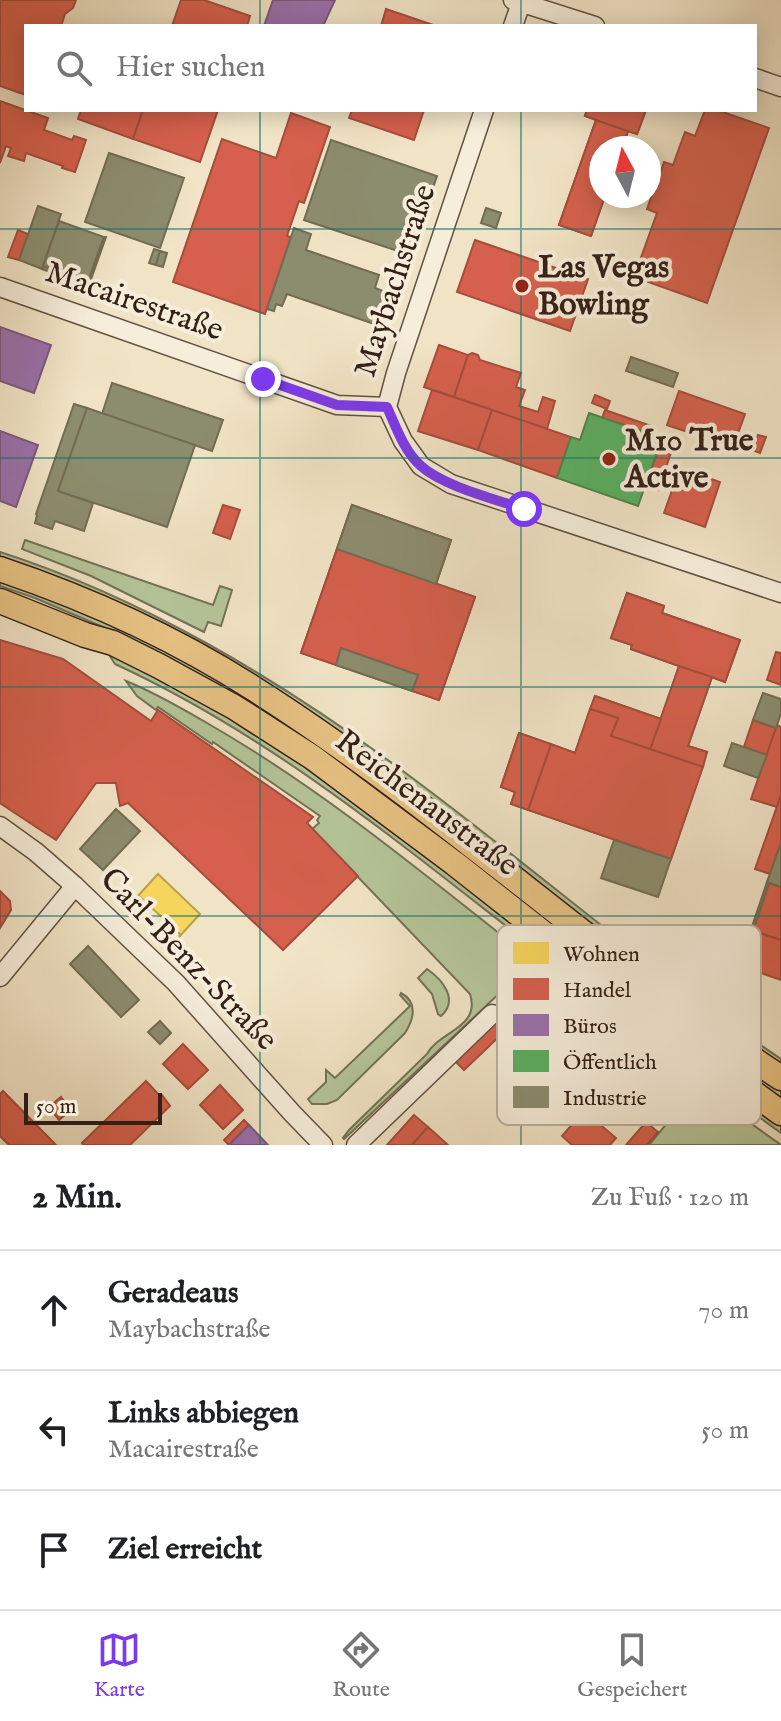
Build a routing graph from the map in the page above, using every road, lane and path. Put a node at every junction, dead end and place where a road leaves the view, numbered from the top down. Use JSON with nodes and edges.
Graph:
{"nodes":[{"id":1,"x":517,"y":1,"type":"edge"},
{"id":2,"x":513,"y":24,"type":"edge"},
{"id":3,"x":589,"y":24,"type":"edge"},
{"id":4,"x":757,"y":79,"type":"edge"},
{"id":5,"x":781,"y":87,"type":"edge"},
{"id":6,"x":483,"y":112,"type":"edge"},
{"id":7,"x":0,"y":287,"type":"edge"},
{"id":8,"x":387,"y":407,"type":"junction"},
{"id":9,"x":0,"y":569,"type":"edge"},
{"id":10,"x":781,"y":593,"type":"edge"},
{"id":11,"x":0,"y":601,"type":"edge"},
{"id":12,"x":0,"y":826,"type":"edge"},
{"id":13,"x":75,"y":886,"type":"junction"},
{"id":14,"x":531,"y":925,"type":"edge"},
{"id":15,"x":576,"y":925,"type":"edge"},
{"id":16,"x":0,"y":977,"type":"edge"},
{"id":17,"x":492,"y":1014,"type":"dead end"},
{"id":18,"x":761,"y":1064,"type":"edge"},
{"id":19,"x":781,"y":1078,"type":"edge"},
{"id":20,"x":761,"y":1098,"type":"edge"},
{"id":21,"x":781,"y":1113,"type":"edge"},
{"id":22,"x":323,"y":1145,"type":"edge"},
{"id":23,"x":356,"y":1145,"type":"edge"}],
"edges":[{"from":1,"to":2,"type":"street"},
{"from":1,"to":3,"type":"street"},
{"from":4,"to":5,"type":"street"},
{"from":6,"to":8,"type":"street","name":"Maybachstraße"},
{"from":7,"to":8,"type":"street","name":"Macairestraße"},
{"from":8,"to":10,"type":"street","name":"Maybachstraße"},
{"from":9,"to":15,"type":"main road","name":"Reichenaustraße"},
{"from":11,"to":14,"type":"main road","name":"Reichenaustraße"},
{"from":12,"to":13,"type":"street","name":"Carl-Benz-Straße"},
{"from":13,"to":16,"type":"street"},
{"from":13,"to":22,"type":"street","name":"Carl-Benz-Straße"},
{"from":17,"to":23,"type":"street"},
{"from":18,"to":19,"type":"main road","name":"Reichenaustraße"},
{"from":20,"to":21,"type":"main road","name":"Reichenaustraße"}]}
